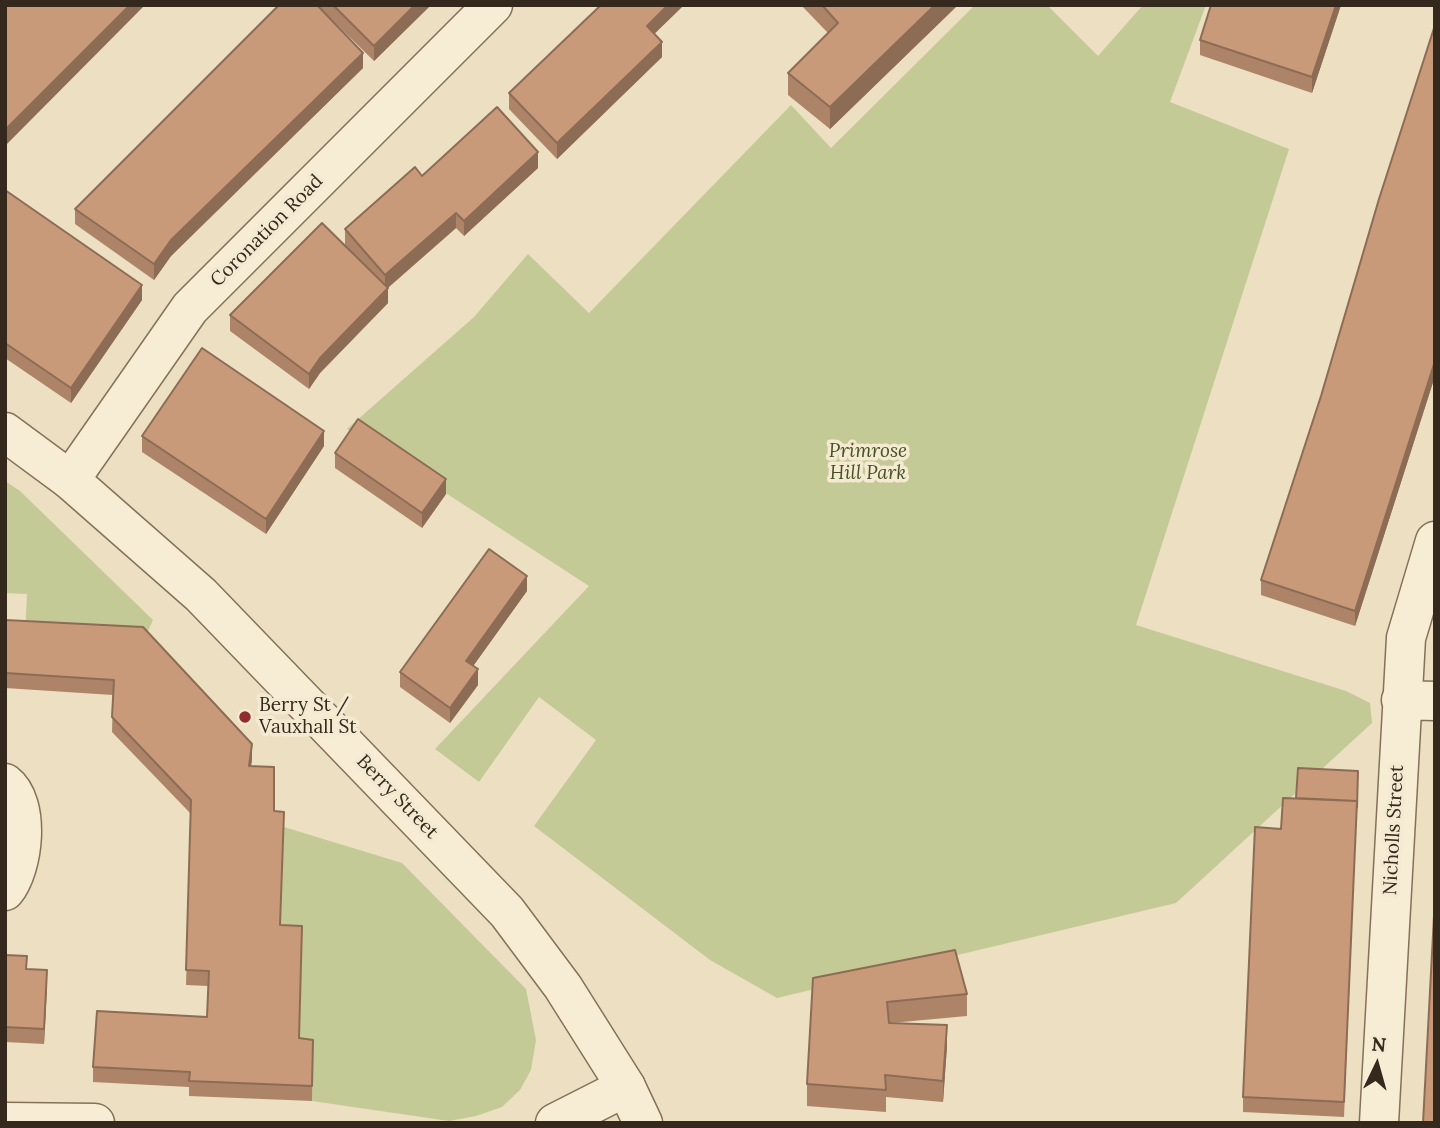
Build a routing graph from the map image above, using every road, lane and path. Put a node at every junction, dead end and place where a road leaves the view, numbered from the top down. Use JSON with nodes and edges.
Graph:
{"nodes":[{"id":1,"x":493,"y":5,"type":"edge"},
{"id":2,"x":5,"y":432,"type":"edge"},
{"id":3,"x":69,"y":480,"type":"junction"},
{"id":4,"x":1435,"y":541,"type":"edge"},
{"id":5,"x":1418,"y":700,"type":"edge"},
{"id":6,"x":5,"y":783,"type":"edge"},
{"id":7,"x":5,"y":891,"type":"edge"},
{"id":8,"x":626,"y":1087,"type":"junction"},
{"id":9,"x":5,"y":1122,"type":"edge"},
{"id":10,"x":95,"y":1123,"type":"edge"},
{"id":11,"x":555,"y":1123,"type":"edge"},
{"id":12,"x":643,"y":1123,"type":"edge"},
{"id":13,"x":1379,"y":1123,"type":"edge"}],
"edges":[{"from":1,"to":3,"type":"street","name":"Coronation Road"},
{"from":2,"to":3,"type":"street","name":"Berry Street"},
{"from":3,"to":8,"type":"street","name":"Berry Street"},
{"from":4,"to":5,"type":"street","name":"Nicholls Street"},
{"from":5,"to":13,"type":"street","name":"Nicholls Street"},
{"from":6,"to":7,"type":"street"},
{"from":8,"to":11,"type":"street"},
{"from":8,"to":12,"type":"street","name":"Berry Street"},
{"from":9,"to":10,"type":"street"}]}
